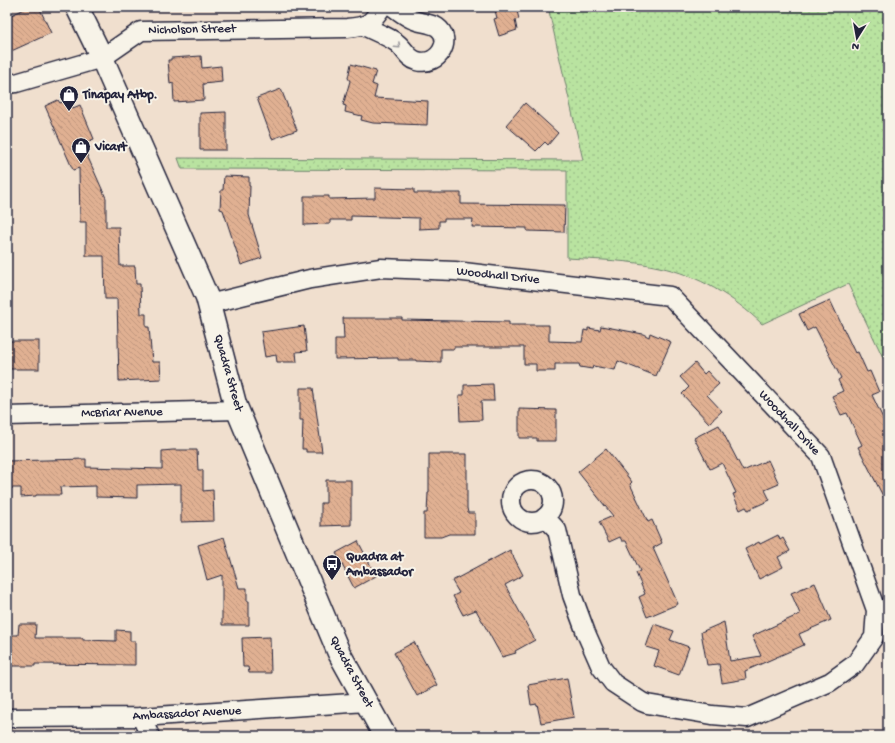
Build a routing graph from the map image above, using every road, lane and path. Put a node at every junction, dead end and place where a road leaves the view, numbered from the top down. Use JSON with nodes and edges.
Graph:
{"nodes":[{"id":1,"x":77,"y":7,"type":"edge"},
{"id":2,"x":382,"y":7,"type":"edge"},
{"id":3,"x":393,"y":7,"type":"edge"},
{"id":4,"x":364,"y":26,"type":"junction"},
{"id":5,"x":102,"y":58,"type":"junction"},
{"id":6,"x":7,"y":84,"type":"edge"},
{"id":7,"x":209,"y":304,"type":"junction"},
{"id":8,"x":238,"y":410,"type":"junction"},
{"id":9,"x":7,"y":416,"type":"edge"},
{"id":10,"x":545,"y":516,"type":"dead end"},
{"id":11,"x":367,"y":702,"type":"junction"},
{"id":12,"x":142,"y":717,"type":"junction"},
{"id":13,"x":7,"y":718,"type":"edge"},
{"id":14,"x":150,"y":736,"type":"edge"},
{"id":15,"x":385,"y":736,"type":"edge"}],
"edges":[{"from":1,"to":5,"type":"main road","name":"Quadra Street"},
{"from":2,"to":4,"type":"street"},
{"from":4,"to":3,"type":"street","one_way":true},
{"from":4,"to":5,"type":"street","name":"Nicholson Street"},
{"from":5,"to":6,"type":"street","name":"Nicholson Street"},
{"from":5,"to":7,"type":"main road","name":"Quadra Street"},
{"from":7,"to":8,"type":"main road","name":"Quadra Street"},
{"from":7,"to":10,"type":"street","name":"Woodhall Drive"},
{"from":8,"to":9,"type":"street","name":"McBriar Avenue"},
{"from":8,"to":11,"type":"main road","name":"Quadra Street"},
{"from":11,"to":12,"type":"street","name":"Ambassador Avenue"},
{"from":11,"to":15,"type":"main road","name":"Quadra Street"},
{"from":12,"to":13,"type":"street","name":"Ambassador Avenue"},
{"from":12,"to":14,"type":"street"}]}
